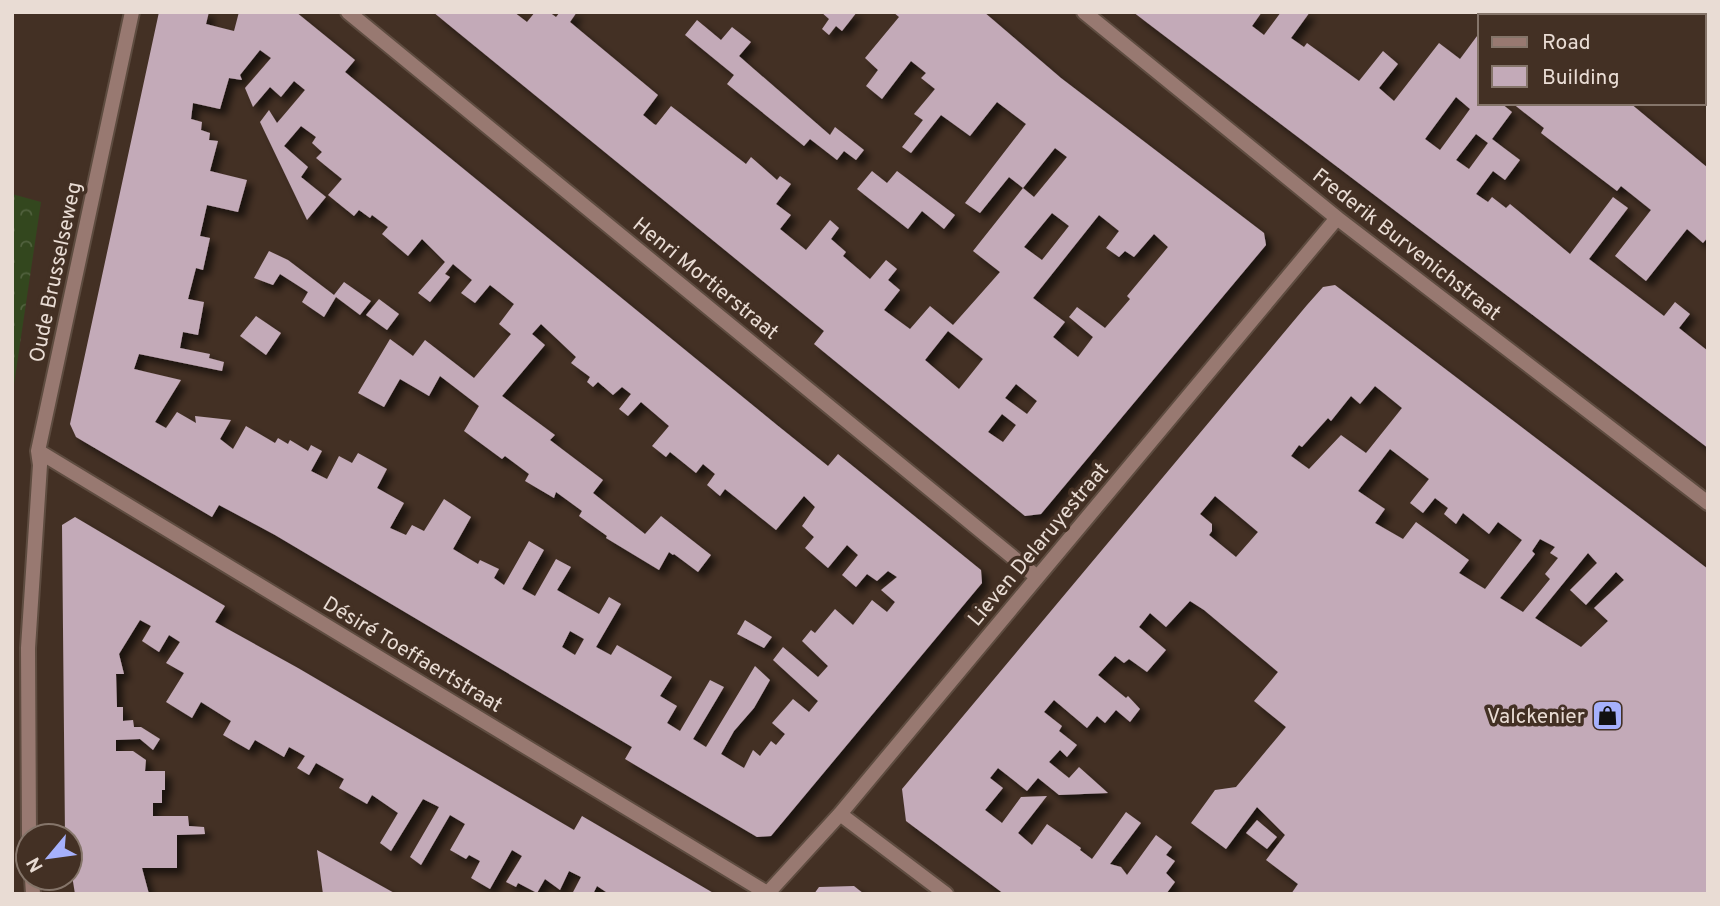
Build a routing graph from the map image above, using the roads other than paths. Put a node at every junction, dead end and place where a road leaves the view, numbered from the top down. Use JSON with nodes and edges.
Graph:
{"nodes":[{"id":1,"x":132,"y":12,"type":"edge"},
{"id":2,"x":348,"y":12,"type":"edge"},
{"id":3,"x":1084,"y":12,"type":"edge"},
{"id":4,"x":1337,"y":218,"type":"junction"},
{"id":5,"x":38,"y":451,"type":"junction"},
{"id":6,"x":1708,"y":503,"type":"edge"},
{"id":7,"x":1037,"y":577,"type":"junction"},
{"id":8,"x":840,"y":814,"type":"junction"},
{"id":9,"x":29,"y":822,"type":"edge"},
{"id":10,"x":767,"y":893,"type":"edge"},
{"id":11,"x":946,"y":894,"type":"edge"}],
"edges":[{"from":1,"to":5,"type":"street","name":"Oude Brusselseweg"},
{"from":2,"to":7,"type":"street","name":"Henri Mortierstraat"},
{"from":3,"to":4,"type":"street","name":"Frederik Burvenichstraat"},
{"from":4,"to":6,"type":"street","name":"Frederik Burvenichstraat"},
{"from":4,"to":7,"type":"street","name":"Lieven Delaruyestraat"},
{"from":5,"to":9,"type":"street","name":"Oude Brusselseweg"},
{"from":5,"to":10,"type":"street","name":"Désiré Toeffaertstraat"},
{"from":7,"to":8,"type":"street","name":"Lieven Delaruyestraat"},
{"from":8,"to":10,"type":"street","name":"Lieven Delaruyestraat"},
{"from":8,"to":11,"type":"street"}]}
